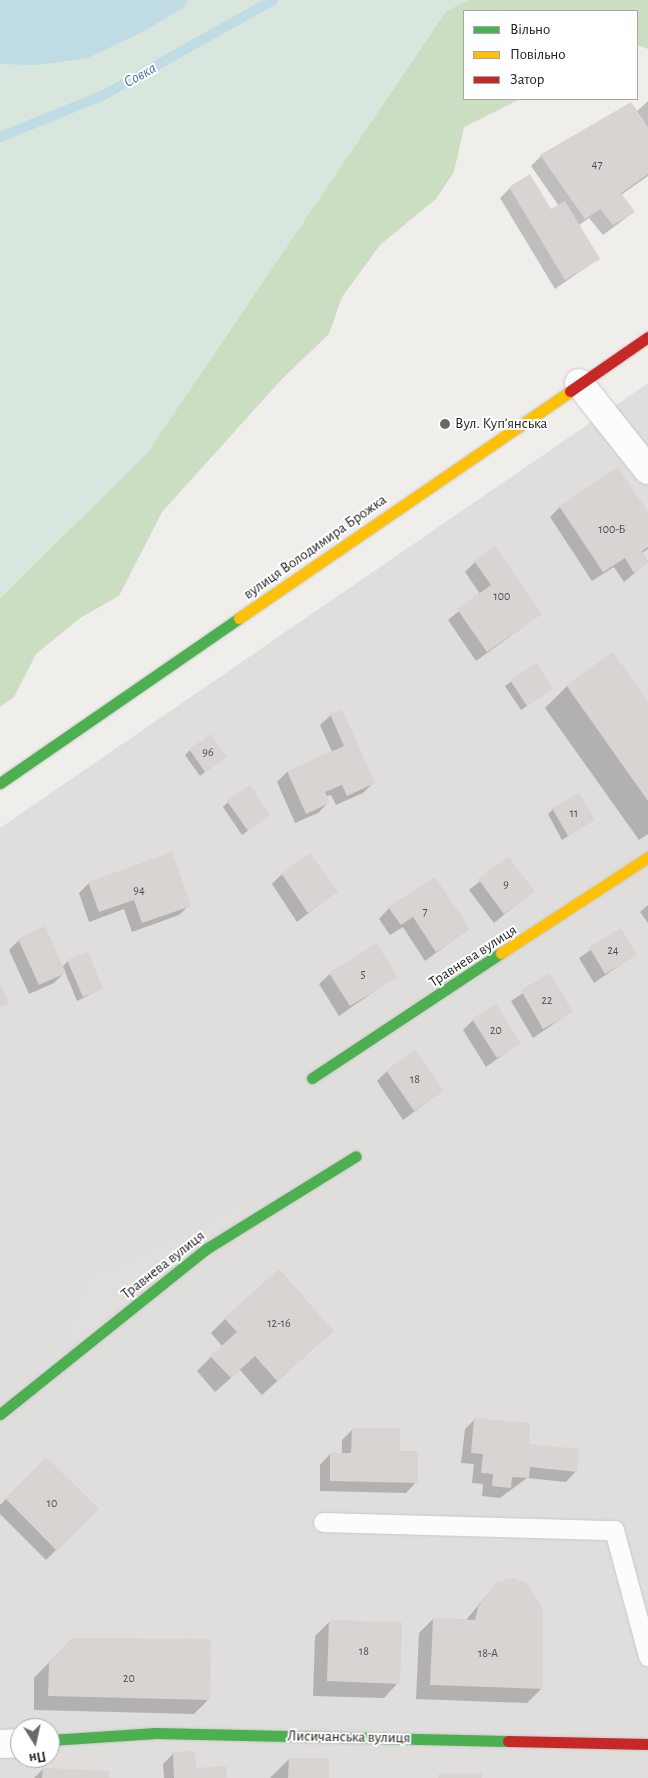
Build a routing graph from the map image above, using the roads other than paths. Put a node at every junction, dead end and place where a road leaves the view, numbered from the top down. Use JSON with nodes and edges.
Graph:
{"nodes":[{"id":1,"x":648,"y":337,"type":"edge"},
{"id":2,"x":579,"y":383,"type":"junction"},
{"id":3,"x":648,"y":470,"type":"edge"},
{"id":4,"x":0,"y":783,"type":"edge"},
{"id":5,"x":648,"y":857,"type":"edge"},
{"id":6,"x":312,"y":1078,"type":"dead end"},
{"id":7,"x":356,"y":1156,"type":"dead end"},
{"id":8,"x":0,"y":1414,"type":"edge"},
{"id":9,"x":323,"y":1522,"type":"dead end"},
{"id":10,"x":648,"y":1656,"type":"edge"},
{"id":11,"x":60,"y":1739,"type":"edge"},
{"id":12,"x":648,"y":1744,"type":"edge"}],
"edges":[{"from":1,"to":2,"type":"street","name":"вулиця Володимира Брожка"},
{"from":2,"to":3,"type":"street"},
{"from":2,"to":4,"type":"street","name":"вулиця Володимира Брожка"},
{"from":5,"to":6,"type":"street","name":"Травнева вулиця"},
{"from":7,"to":8,"type":"street","name":"Травнева вулиця"},
{"from":9,"to":10,"type":"lane"},
{"from":11,"to":12,"type":"street","name":"Лисичанська вулиця"}]}
